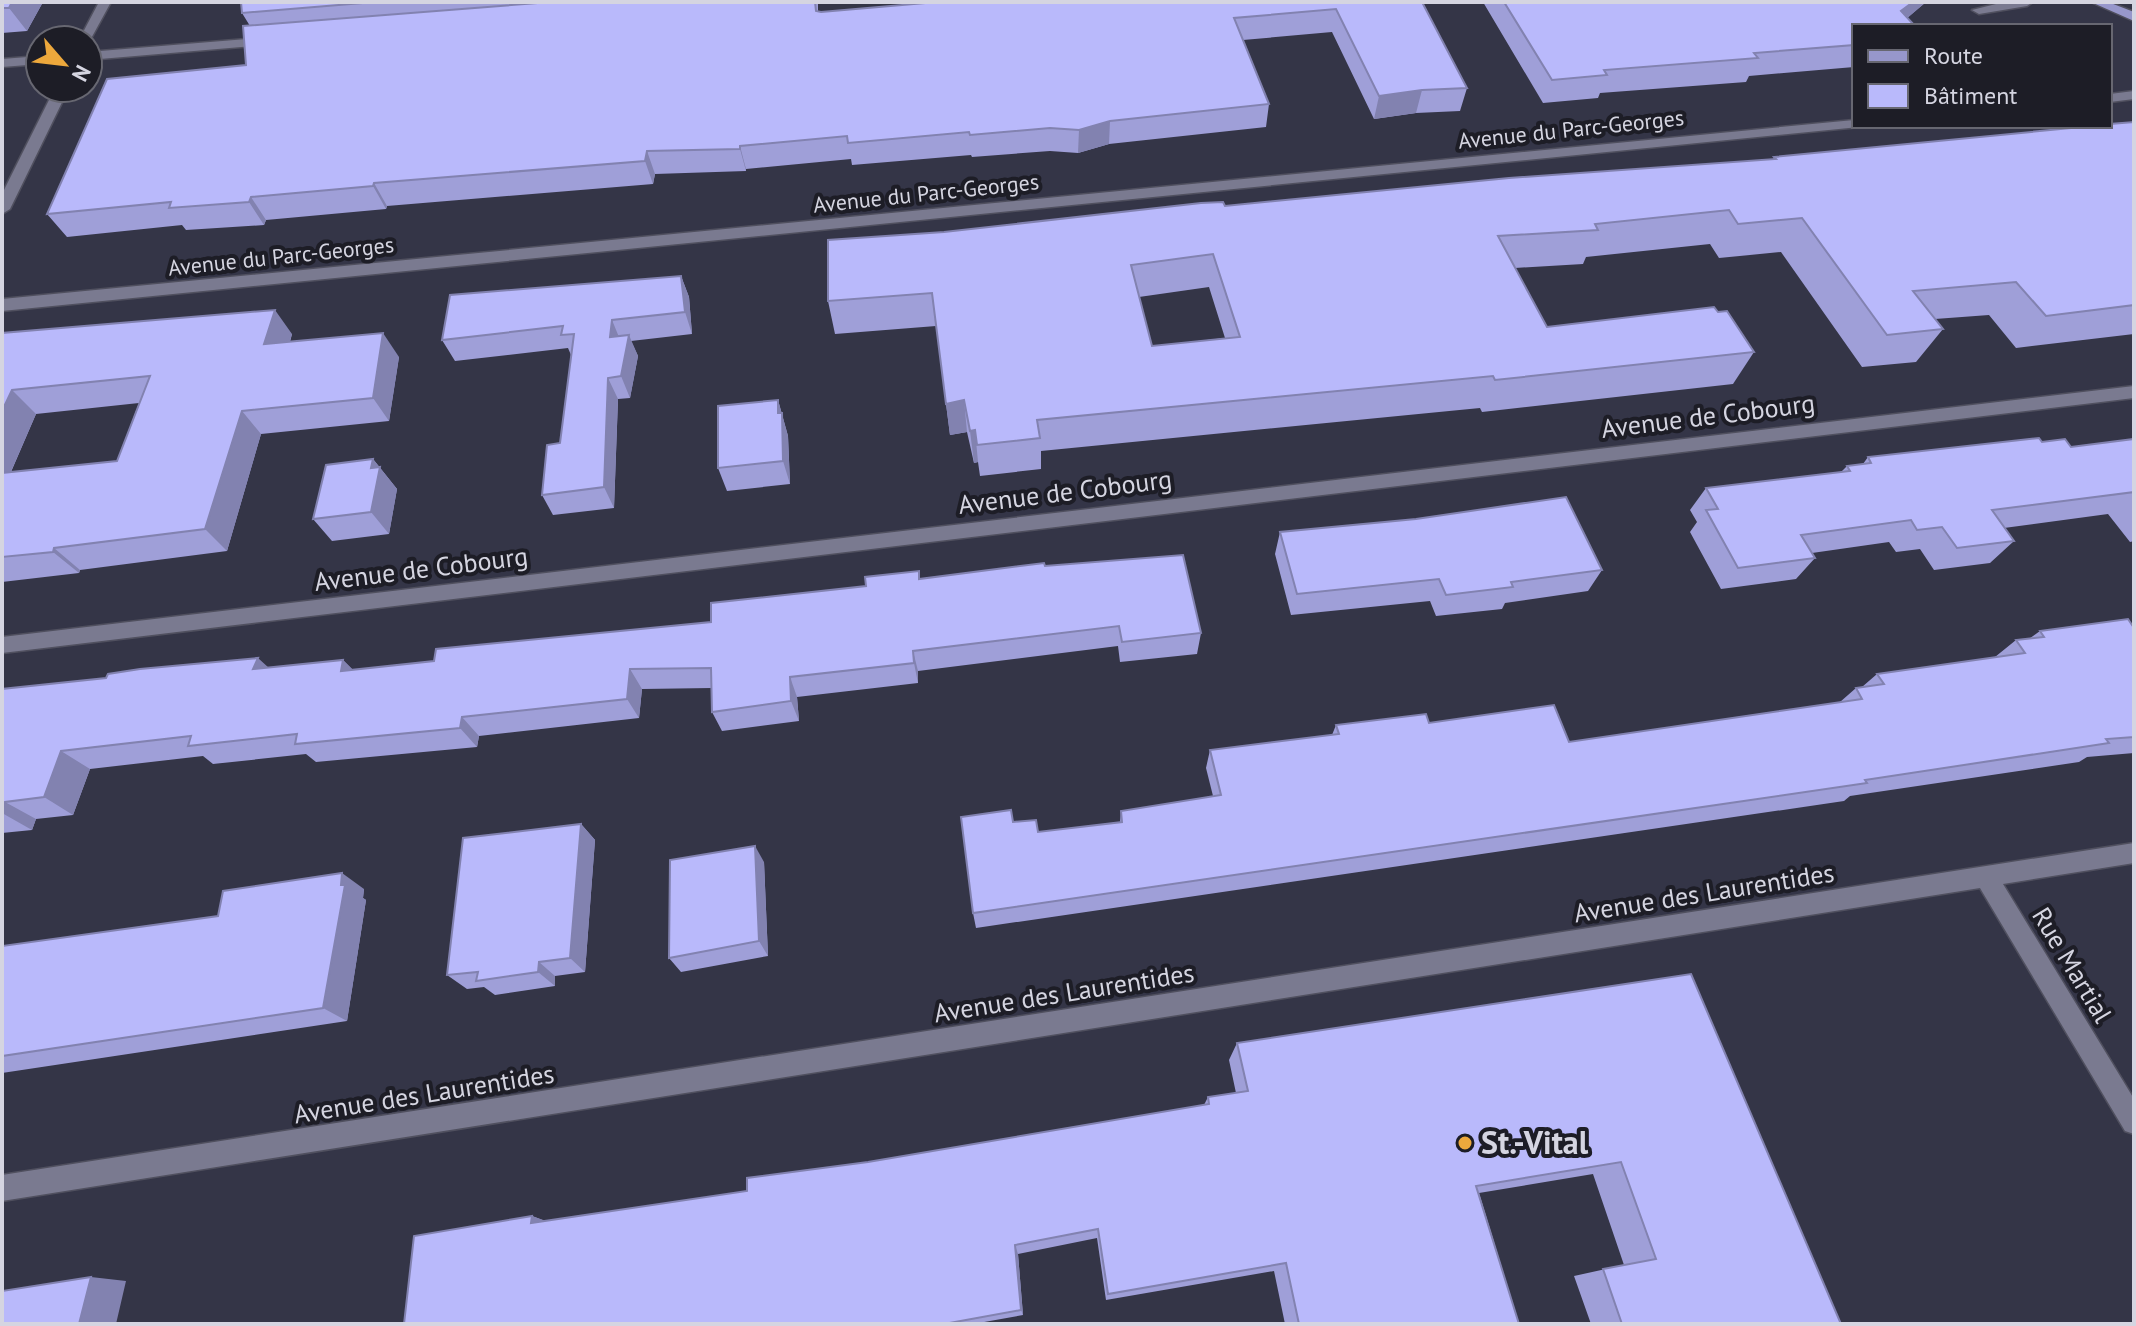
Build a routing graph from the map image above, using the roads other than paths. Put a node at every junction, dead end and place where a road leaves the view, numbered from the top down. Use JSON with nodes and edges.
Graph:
{"nodes":[{"id":1,"x":105,"y":2,"type":"edge"},
{"id":2,"x":2027,"y":2,"type":"edge"},
{"id":3,"x":2097,"y":2,"type":"edge"},
{"id":4,"x":1975,"y":6,"type":"edge"},
{"id":5,"x":2134,"y":17,"type":"edge"},
{"id":6,"x":94,"y":24,"type":"edge"},
{"id":7,"x":1994,"y":24,"type":"edge"},
{"id":8,"x":279,"y":41,"type":"edge"},
{"id":9,"x":104,"y":55,"type":"edge"},
{"id":10,"x":24,"y":61,"type":"edge"},
{"id":11,"x":2,"y":63,"type":"edge"},
{"id":12,"x":2134,"y":95,"type":"edge"},
{"id":13,"x":2112,"y":98,"type":"edge"},
{"id":14,"x":54,"y":104,"type":"edge"},
{"id":15,"x":1852,"y":124,"type":"edge"},
{"id":16,"x":2,"y":209,"type":"edge"},
{"id":17,"x":2,"y":305,"type":"edge"},
{"id":18,"x":2134,"y":392,"type":"edge"},
{"id":19,"x":2,"y":645,"type":"edge"},
{"id":20,"x":2134,"y":853,"type":"edge"},
{"id":21,"x":1986,"y":877,"type":"junction"},
{"id":22,"x":2134,"y":1122,"type":"edge"},
{"id":23,"x":2,"y":1188,"type":"edge"}],
"edges":[{"from":1,"to":6,"type":"street"},
{"from":2,"to":4,"type":"street"},
{"from":3,"to":5,"type":"main road"},
{"from":4,"to":7,"type":"street"},
{"from":8,"to":9,"type":"street"},
{"from":10,"to":11,"type":"street"},
{"from":12,"to":13,"type":"street"},
{"from":14,"to":16,"type":"street"},
{"from":15,"to":17,"type":"street","name":"Avenue du Parc-Georges"},
{"from":18,"to":19,"type":"street","name":"Avenue de Cobourg"},
{"from":20,"to":21,"type":"street","name":"Avenue des Laurentides"},
{"from":21,"to":22,"type":"street","name":"Rue Martial"},
{"from":21,"to":23,"type":"street","name":"Avenue des Laurentides"}]}
